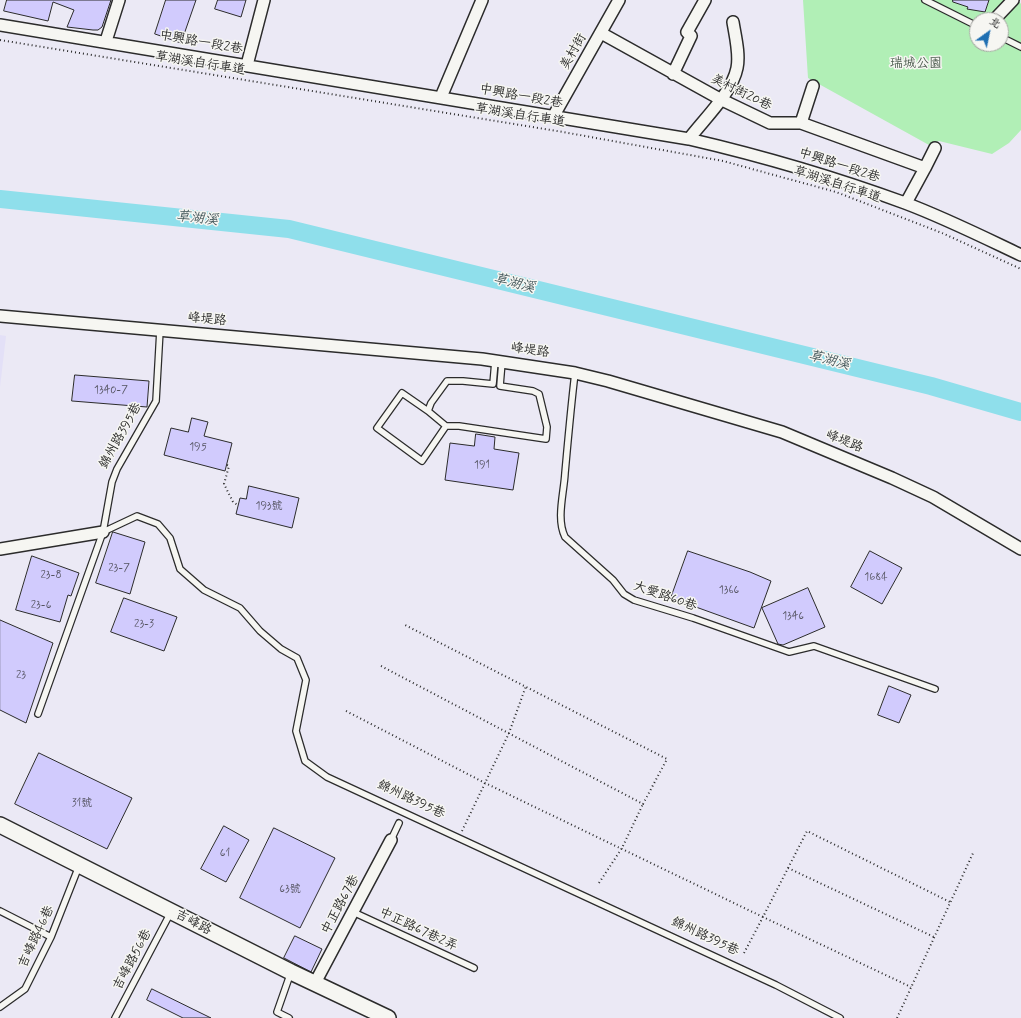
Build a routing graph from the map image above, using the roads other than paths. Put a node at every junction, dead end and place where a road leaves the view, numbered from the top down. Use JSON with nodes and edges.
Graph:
{"nodes":[{"id":1,"x":120,"y":0,"type":"edge"},
{"id":2,"x":264,"y":0,"type":"edge"},
{"id":3,"x":482,"y":0,"type":"edge"},
{"id":4,"x":619,"y":0,"type":"edge"},
{"id":5,"x":705,"y":0,"type":"edge"},
{"id":6,"x":925,"y":0,"type":"edge"},
{"id":7,"x":1013,"y":0,"type":"edge"},
{"id":8,"x":1002,"y":12,"type":"edge"},
{"id":9,"x":733,"y":22,"type":"dead end"},
{"id":10,"x":969,"y":22,"type":"edge"},
{"id":11,"x":0,"y":24,"type":"edge"},
{"id":12,"x":601,"y":33,"type":"junction"},
{"id":13,"x":106,"y":41,"type":"junction"},
{"id":14,"x":1009,"y":41,"type":"edge"},
{"id":15,"x":1021,"y":47,"type":"edge"},
{"id":16,"x":247,"y":65,"type":"junction"},
{"id":17,"x":673,"y":74,"type":"junction"},
{"id":18,"x":813,"y":86,"type":"dead end"},
{"id":19,"x":441,"y":97,"type":"junction"},
{"id":20,"x":720,"y":99,"type":"junction"},
{"id":21,"x":553,"y":117,"type":"junction"},
{"id":22,"x":801,"y":123,"type":"junction"},
{"id":23,"x":689,"y":139,"type":"junction"},
{"id":24,"x":935,"y":148,"type":"dead end"},
{"id":25,"x":925,"y":168,"type":"junction"},
{"id":26,"x":906,"y":203,"type":"junction"},
{"id":27,"x":1021,"y":255,"type":"edge"},
{"id":28,"x":0,"y":316,"type":"edge"},
{"id":29,"x":160,"y":330,"type":"junction"},
{"id":30,"x":498,"y":361,"type":"junction"},
{"id":31,"x":575,"y":373,"type":"junction"},
{"id":32,"x":428,"y":411,"type":"junction"},
{"id":33,"x":446,"y":426,"type":"junction"},
{"id":34,"x":103,"y":532,"type":"junction"},
{"id":35,"x":0,"y":549,"type":"edge"},
{"id":36,"x":1021,"y":549,"type":"edge"},
{"id":37,"x":935,"y":689,"type":"dead end"},
{"id":38,"x":38,"y":714,"type":"dead end"},
{"id":39,"x":399,"y":823,"type":"dead end"},
{"id":40,"x":0,"y":825,"type":"edge"},
{"id":41,"x":391,"y":840,"type":"joint"},
{"id":42,"x":79,"y":866,"type":"junction"},
{"id":43,"x":0,"y":912,"type":"edge"},
{"id":44,"x":171,"y":912,"type":"junction"},
{"id":45,"x":353,"y":912,"type":"junction"},
{"id":46,"x":51,"y":937,"type":"junction"},
{"id":47,"x":474,"y":968,"type":"dead end"},
{"id":48,"x":292,"y":972,"type":"junction"},
{"id":49,"x":315,"y":983,"type":"junction"},
{"id":50,"x":0,"y":1007,"type":"edge"},
{"id":51,"x":115,"y":1018,"type":"edge"},
{"id":52,"x":289,"y":1018,"type":"edge"},
{"id":53,"x":388,"y":1018,"type":"edge"},
{"id":54,"x":840,"y":1018,"type":"edge"}],
"edges":[{"from":1,"to":13,"type":"street"},
{"from":2,"to":16,"type":"street"},
{"from":3,"to":19,"type":"street"},
{"from":4,"to":12,"type":"street","name":"美村街"},
{"from":5,"to":17,"type":"street"},
{"from":6,"to":10,"type":"lane"},
{"from":7,"to":8,"type":"street"},
{"from":9,"to":20,"type":"street"},
{"from":11,"to":13,"type":"street","name":"中興路一段2巷"},
{"from":12,"to":17,"type":"street","name":"美村街20巷"},
{"from":12,"to":21,"type":"street","name":"美村街"},
{"from":13,"to":16,"type":"street","name":"中興路一段2巷"},
{"from":14,"to":15,"type":"lane"},
{"from":16,"to":19,"type":"street","name":"中興路一段2巷"},
{"from":17,"to":20,"type":"street","name":"美村街20巷"},
{"from":18,"to":22,"type":"street"},
{"from":19,"to":21,"type":"street","name":"中興路一段2巷"},
{"from":20,"to":22,"type":"street","name":"美村街20巷"},
{"from":20,"to":23,"type":"street"},
{"from":21,"to":23,"type":"street","name":"中興路一段2巷"},
{"from":22,"to":25,"type":"street","name":"美村街20巷"},
{"from":23,"to":26,"type":"street","name":"中興路一段2巷"},
{"from":24,"to":25,"type":"street"},
{"from":25,"to":26,"type":"street"},
{"from":26,"to":27,"type":"street","name":"中興路一段2巷"},
{"from":28,"to":29,"type":"street","name":"峰堤路"},
{"from":29,"to":30,"type":"street","name":"峰堤路"},
{"from":29,"to":34,"type":"lane","name":"錦州路395巷"},
{"from":30,"to":31,"type":"street","name":"峰堤路"},
{"from":30,"to":32,"type":"lane"},
{"from":30,"to":33,"type":"lane"},
{"from":31,"to":36,"type":"street","name":"峰堤路"},
{"from":31,"to":37,"type":"lane","name":"大愛路60巷"},
{"from":32,"to":33,"type":"lane"},
{"from":32,"to":33,"type":"lane"},
{"from":34,"to":35,"type":"street","name":"錦州路395巷"},
{"from":34,"to":38,"type":"lane","name":"錦州路395巷"},
{"from":34,"to":54,"type":"lane","name":"錦州路395巷"},
{"from":39,"to":41,"type":"lane"},
{"from":40,"to":42,"type":"street","name":"吉峰路"},
{"from":41,"to":45,"type":"street","name":"中正路67巷"},
{"from":42,"to":44,"type":"street","name":"吉峰路"},
{"from":42,"to":46,"type":"lane","name":"吉峰路46巷"},
{"from":43,"to":46,"type":"lane"},
{"from":44,"to":48,"type":"street","name":"吉峰路"},
{"from":44,"to":51,"type":"lane","name":"吉峰路56巷"},
{"from":45,"to":47,"type":"lane","name":"中正路67巷2弄"},
{"from":45,"to":49,"type":"street","name":"中正路67巷"},
{"from":46,"to":50,"type":"lane","name":"吉峰路46巷"},
{"from":48,"to":49,"type":"street","name":"吉峰路"},
{"from":48,"to":52,"type":"lane"},
{"from":49,"to":53,"type":"street","name":"吉峰路"}]}
